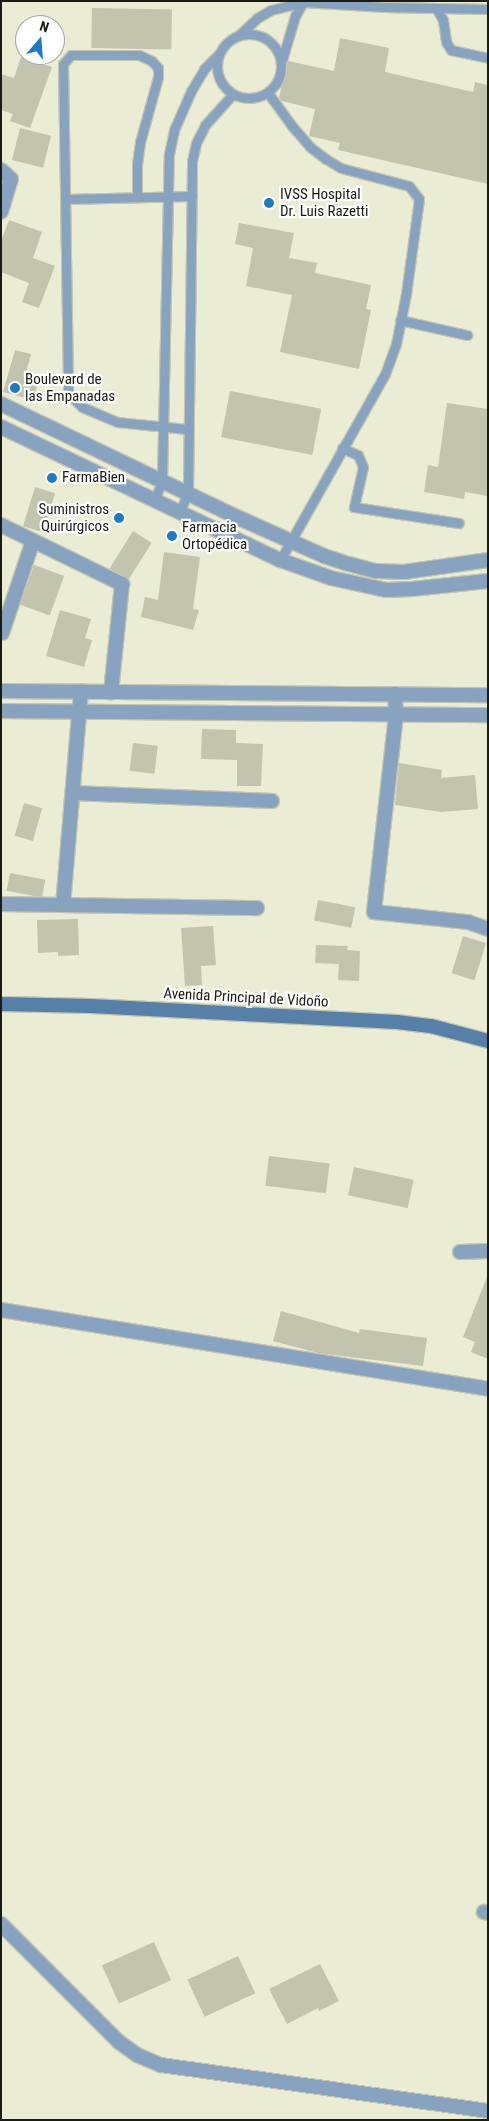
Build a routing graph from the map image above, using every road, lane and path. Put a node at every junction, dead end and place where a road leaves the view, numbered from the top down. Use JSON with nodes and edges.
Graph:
{"nodes":[{"id":1,"x":303,"y":2,"type":"edge"},
{"id":2,"x":436,"y":8,"type":"junction"},
{"id":3,"x":488,"y":9,"type":"edge"},
{"id":4,"x":239,"y":35,"type":"junction"},
{"id":5,"x":219,"y":54,"type":"junction"},
{"id":6,"x":488,"y":58,"type":"edge"},
{"id":7,"x":282,"y":60,"type":"junction"},
{"id":8,"x":268,"y":93,"type":"junction"},
{"id":9,"x":233,"y":94,"type":"junction"},
{"id":10,"x":1,"y":170,"type":"edge"},
{"id":11,"x":167,"y":196,"type":"junction"},
{"id":12,"x":192,"y":196,"type":"junction"},
{"id":13,"x":137,"y":197,"type":"junction"},
{"id":14,"x":66,"y":200,"type":"junction"},
{"id":15,"x":1,"y":212,"type":"edge"},
{"id":16,"x":400,"y":320,"type":"junction"},
{"id":17,"x":466,"y":335,"type":"dead end"},
{"id":18,"x":1,"y":404,"type":"edge"},
{"id":19,"x":1,"y":427,"type":"edge"},
{"id":20,"x":164,"y":428,"type":"junction"},
{"id":21,"x":187,"y":429,"type":"junction"},
{"id":22,"x":342,"y":448,"type":"junction"},
{"id":23,"x":162,"y":482,"type":"junction"},
{"id":24,"x":188,"y":494,"type":"junction"},
{"id":25,"x":154,"y":500,"type":"junction"},
{"id":26,"x":179,"y":512,"type":"junction"},
{"id":27,"x":460,"y":523,"type":"dead end"},
{"id":28,"x":1,"y":525,"type":"edge"},
{"id":29,"x":32,"y":540,"type":"junction"},
{"id":30,"x":289,"y":541,"type":"junction"},
{"id":31,"x":280,"y":560,"type":"junction"},
{"id":32,"x":488,"y":560,"type":"edge"},
{"id":33,"x":488,"y":581,"type":"edge"},
{"id":34,"x":2,"y":633,"type":"edge"},
{"id":35,"x":1,"y":691,"type":"edge"},
{"id":36,"x":81,"y":692,"type":"junction"},
{"id":37,"x":111,"y":692,"type":"junction"},
{"id":38,"x":395,"y":694,"type":"junction"},
{"id":39,"x":488,"y":695,"type":"edge"},
{"id":40,"x":1,"y":711,"type":"edge"},
{"id":41,"x":80,"y":712,"type":"junction"},
{"id":42,"x":396,"y":715,"type":"junction"},
{"id":43,"x":488,"y":715,"type":"edge"},
{"id":44,"x":73,"y":793,"type":"junction"},
{"id":45,"x":272,"y":801,"type":"dead end"},
{"id":46,"x":1,"y":904,"type":"edge"},
{"id":47,"x":63,"y":905,"type":"junction"},
{"id":48,"x":256,"y":908,"type":"dead end"},
{"id":49,"x":488,"y":929,"type":"edge"},
{"id":50,"x":1,"y":1004,"type":"edge"},
{"id":51,"x":488,"y":1041,"type":"edge"},
{"id":52,"x":488,"y":1251,"type":"edge"},
{"id":53,"x":460,"y":1252,"type":"dead end"},
{"id":54,"x":1,"y":1310,"type":"edge"},
{"id":55,"x":488,"y":1389,"type":"edge"},
{"id":56,"x":1,"y":1924,"type":"edge"},
{"id":57,"x":488,"y":2111,"type":"edge"},
{"id":58,"x":467,"y":2114,"type":"edge"}],
"edges":[{"from":1,"to":2,"type":"lane"},
{"from":1,"to":4,"type":"lane"},
{"from":1,"to":7,"type":"lane"},
{"from":2,"to":3,"type":"lane"},
{"from":2,"to":6,"type":"lane"},
{"from":4,"to":5,"type":"lane"},
{"from":4,"to":7,"type":"lane"},
{"from":5,"to":9,"type":"lane"},
{"from":5,"to":11,"type":"lane"},
{"from":7,"to":8,"type":"lane"},
{"from":8,"to":9,"type":"lane"},
{"from":8,"to":16,"type":"lane"},
{"from":9,"to":12,"type":"lane"},
{"from":10,"to":15,"type":"street"},
{"from":11,"to":12,"type":"lane"},
{"from":11,"to":13,"type":"lane"},
{"from":11,"to":20,"type":"lane"},
{"from":12,"to":21,"type":"lane"},
{"from":13,"to":14,"type":"lane"},
{"from":13,"to":14,"type":"lane"},
{"from":14,"to":20,"type":"lane"},
{"from":16,"to":17,"type":"lane"},
{"from":16,"to":22,"type":"lane"},
{"from":18,"to":23,"type":"street"},
{"from":19,"to":25,"type":"street"},
{"from":20,"to":21,"type":"lane"},
{"from":20,"to":23,"type":"lane"},
{"from":21,"to":24,"type":"lane"},
{"from":22,"to":27,"type":"lane"},
{"from":22,"to":30,"type":"lane"},
{"from":23,"to":24,"type":"street"},
{"from":23,"to":25,"type":"lane"},
{"from":24,"to":26,"type":"lane"},
{"from":24,"to":30,"type":"street"},
{"from":25,"to":26,"type":"street"},
{"from":26,"to":31,"type":"street"},
{"from":28,"to":29,"type":"street"},
{"from":29,"to":34,"type":"street"},
{"from":29,"to":37,"type":"street"},
{"from":30,"to":31,"type":"lane"},
{"from":30,"to":32,"type":"street"},
{"from":31,"to":33,"type":"street"},
{"from":35,"to":36,"type":"street"},
{"from":36,"to":37,"type":"street"},
{"from":36,"to":41,"type":"street"},
{"from":37,"to":38,"type":"street"},
{"from":38,"to":39,"type":"street"},
{"from":38,"to":42,"type":"street"},
{"from":40,"to":41,"type":"street"},
{"from":41,"to":42,"type":"street"},
{"from":41,"to":44,"type":"street"},
{"from":42,"to":43,"type":"street"},
{"from":42,"to":49,"type":"street"},
{"from":44,"to":45,"type":"street"},
{"from":44,"to":47,"type":"street"},
{"from":46,"to":47,"type":"street"},
{"from":47,"to":48,"type":"street"},
{"from":50,"to":51,"type":"main road","name":"Avenida Principal de Vidoño"},
{"from":52,"to":53,"type":"street"},
{"from":54,"to":55,"type":"street"},
{"from":56,"to":58,"type":"street"},
{"from":57,"to":58,"type":"street"}]}
